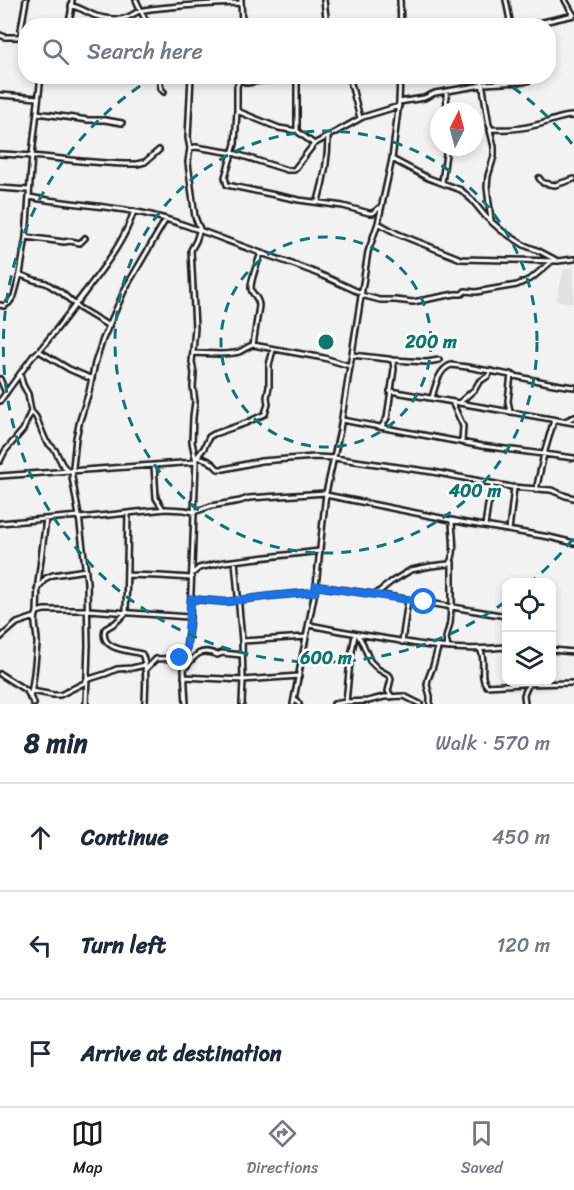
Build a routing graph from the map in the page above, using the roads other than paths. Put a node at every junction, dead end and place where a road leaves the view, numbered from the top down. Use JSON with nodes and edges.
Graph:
{"nodes":[{"id":1,"x":26,"y":0,"type":"edge"},
{"id":2,"x":72,"y":0,"type":"edge"},
{"id":3,"x":136,"y":0,"type":"edge"},
{"id":4,"x":324,"y":0,"type":"edge"},
{"id":5,"x":400,"y":0,"type":"edge"},
{"id":6,"x":506,"y":0,"type":"edge"},
{"id":7,"x":565,"y":0,"type":"edge"},
{"id":8,"x":241,"y":2,"type":"edge"},
{"id":9,"x":71,"y":6,"type":"junction"},
{"id":10,"x":141,"y":10,"type":"junction"},
{"id":11,"x":574,"y":15,"type":"edge"},
{"id":12,"x":23,"y":18,"type":"edge"},
{"id":13,"x":70,"y":18,"type":"edge"},
{"id":14,"x":108,"y":18,"type":"edge"},
{"id":15,"x":124,"y":18,"type":"edge"},
{"id":16,"x":144,"y":18,"type":"edge"},
{"id":17,"x":242,"y":18,"type":"edge"},
{"id":18,"x":326,"y":18,"type":"edge"},
{"id":19,"x":400,"y":18,"type":"edge"},
{"id":20,"x":509,"y":18,"type":"edge"},
{"id":21,"x":556,"y":20,"type":"edge"},
{"id":22,"x":0,"y":35,"type":"edge"},
{"id":23,"x":18,"y":38,"type":"edge"},
{"id":24,"x":40,"y":84,"type":"edge"},
{"id":25,"x":160,"y":84,"type":"edge"},
{"id":26,"x":191,"y":84,"type":"edge"},
{"id":27,"x":238,"y":84,"type":"edge"},
{"id":28,"x":297,"y":84,"type":"edge"},
{"id":29,"x":351,"y":84,"type":"edge"},
{"id":30,"x":400,"y":84,"type":"edge"},
{"id":31,"x":483,"y":84,"type":"joint"},
{"id":32,"x":446,"y":91,"type":"junction"},
{"id":33,"x":164,"y":92,"type":"dead end"},
{"id":34,"x":0,"y":95,"type":"edge"},
{"id":35,"x":38,"y":98,"type":"junction"},
{"id":36,"x":447,"y":102,"type":"edge"},
{"id":37,"x":399,"y":104,"type":"junction"},
{"id":38,"x":237,"y":111,"type":"junction"},
{"id":39,"x":36,"y":113,"type":"junction"},
{"id":40,"x":574,"y":116,"type":"edge"},
{"id":41,"x":360,"y":118,"type":"junction"},
{"id":42,"x":122,"y":123,"type":"dead end"},
{"id":43,"x":489,"y":128,"type":"junction"},
{"id":44,"x":297,"y":131,"type":"junction"},
{"id":45,"x":328,"y":137,"type":"junction"},
{"id":46,"x":314,"y":144,"type":"junction"},
{"id":47,"x":190,"y":148,"type":"junction"},
{"id":48,"x":159,"y":150,"type":"dead end"},
{"id":49,"x":233,"y":153,"type":"junction"},
{"id":50,"x":0,"y":154,"type":"edge"},
{"id":51,"x":32,"y":155,"type":"junction"},
{"id":52,"x":446,"y":156,"type":"edge"},
{"id":53,"x":392,"y":159,"type":"junction"},
{"id":54,"x":539,"y":178,"type":"dead end"},
{"id":55,"x":574,"y":179,"type":"edge"},
{"id":56,"x":442,"y":182,"type":"junction"},
{"id":57,"x":0,"y":188,"type":"edge"},
{"id":58,"x":29,"y":190,"type":"junction"},
{"id":59,"x":28,"y":197,"type":"junction"},
{"id":60,"x":318,"y":201,"type":"junction"},
{"id":61,"x":381,"y":204,"type":"junction"},
{"id":62,"x":134,"y":211,"type":"junction"},
{"id":63,"x":166,"y":219,"type":"junction"},
{"id":64,"x":491,"y":221,"type":"junction"},
{"id":65,"x":378,"y":223,"type":"junction"},
{"id":66,"x":200,"y":229,"type":"junction"},
{"id":67,"x":26,"y":237,"type":"junction"},
{"id":68,"x":85,"y":238,"type":"dead end"},
{"id":69,"x":261,"y":253,"type":"junction"},
{"id":70,"x":574,"y":259,"type":"edge"},
{"id":71,"x":552,"y":261,"type":"junction"},
{"id":72,"x":558,"y":261,"type":"junction"},
{"id":73,"x":20,"y":274,"type":"junction"},
{"id":74,"x":361,"y":294,"type":"junction"},
{"id":75,"x":76,"y":304,"type":"junction"},
{"id":76,"x":0,"y":305,"type":"edge"},
{"id":77,"x":109,"y":326,"type":"junction"},
{"id":78,"x":253,"y":345,"type":"junction"},
{"id":79,"x":273,"y":350,"type":"junction"},
{"id":80,"x":39,"y":351,"type":"junction"},
{"id":81,"x":193,"y":353,"type":"junction"},
{"id":82,"x":352,"y":355,"type":"junction"},
{"id":83,"x":392,"y":360,"type":"junction"},
{"id":84,"x":439,"y":360,"type":"dead end"},
{"id":85,"x":350,"y":366,"type":"junction"},
{"id":86,"x":492,"y":370,"type":"junction"},
{"id":87,"x":20,"y":374,"type":"junction"},
{"id":88,"x":511,"y":374,"type":"junction"},
{"id":89,"x":0,"y":379,"type":"edge"},
{"id":90,"x":92,"y":379,"type":"junction"},
{"id":91,"x":574,"y":387,"type":"edge"},
{"id":92,"x":390,"y":391,"type":"junction"},
{"id":93,"x":6,"y":393,"type":"junction"},
{"id":94,"x":432,"y":398,"type":"junction"},
{"id":95,"x":0,"y":401,"type":"edge"},
{"id":96,"x":452,"y":402,"type":"junction"},
{"id":97,"x":459,"y":403,"type":"junction"},
{"id":98,"x":31,"y":411,"type":"junction"},
{"id":99,"x":510,"y":412,"type":"junction"},
{"id":100,"x":574,"y":417,"type":"edge"},
{"id":101,"x":342,"y":420,"type":"junction"},
{"id":102,"x":554,"y":420,"type":"junction"},
{"id":103,"x":563,"y":422,"type":"junction"},
{"id":104,"x":574,"y":423,"type":"edge"},
{"id":105,"x":382,"y":427,"type":"junction"},
{"id":106,"x":462,"y":442,"type":"junction"},
{"id":107,"x":544,"y":454,"type":"junction"},
{"id":108,"x":334,"y":458,"type":"junction"},
{"id":109,"x":574,"y":458,"type":"edge"},
{"id":110,"x":196,"y":460,"type":"junction"},
{"id":111,"x":0,"y":461,"type":"edge"},
{"id":112,"x":154,"y":465,"type":"junction"},
{"id":113,"x":0,"y":471,"type":"edge"},
{"id":114,"x":70,"y":471,"type":"junction"},
{"id":115,"x":2,"y":476,"type":"edge"},
{"id":116,"x":492,"y":484,"type":"junction"},
{"id":117,"x":514,"y":488,"type":"junction"},
{"id":118,"x":536,"y":490,"type":"junction"},
{"id":119,"x":326,"y":494,"type":"junction"},
{"id":120,"x":574,"y":498,"type":"edge"},
{"id":121,"x":164,"y":510,"type":"junction"},
{"id":122,"x":194,"y":512,"type":"junction"},
{"id":123,"x":128,"y":513,"type":"junction"},
{"id":124,"x":80,"y":517,"type":"junction"},
{"id":125,"x":46,"y":519,"type":"junction"},
{"id":126,"x":452,"y":520,"type":"junction"},
{"id":127,"x":0,"y":523,"type":"edge"},
{"id":128,"x":485,"y":526,"type":"junction"},
{"id":129,"x":509,"y":530,"type":"junction"},
{"id":130,"x":574,"y":543,"type":"edge"},
{"id":131,"x":320,"y":551,"type":"junction"},
{"id":132,"x":452,"y":560,"type":"junction"},
{"id":133,"x":235,"y":561,"type":"junction"},
{"id":134,"x":86,"y":570,"type":"junction"},
{"id":135,"x":127,"y":575,"type":"junction"},
{"id":136,"x":192,"y":576,"type":"junction"},
{"id":137,"x":316,"y":586,"type":"junction"},
{"id":138,"x":37,"y":589,"type":"junction"},
{"id":139,"x":315,"y":592,"type":"junction"},
{"id":140,"x":376,"y":594,"type":"junction"},
{"id":141,"x":191,"y":599,"type":"junction"},
{"id":142,"x":240,"y":599,"type":"junction"},
{"id":143,"x":408,"y":600,"type":"junction"},
{"id":144,"x":451,"y":607,"type":"junction"},
{"id":145,"x":88,"y":610,"type":"junction"},
{"id":146,"x":37,"y":612,"type":"junction"},
{"id":147,"x":126,"y":613,"type":"junction"},
{"id":148,"x":502,"y":615,"type":"edge"},
{"id":149,"x":35,"y":617,"type":"junction"},
{"id":150,"x":190,"y":617,"type":"junction"},
{"id":151,"x":309,"y":625,"type":"junction"},
{"id":152,"x":356,"y":635,"type":"junction"},
{"id":153,"x":0,"y":638,"type":"edge"},
{"id":154,"x":306,"y":638,"type":"junction"},
{"id":155,"x":242,"y":641,"type":"junction"},
{"id":156,"x":402,"y":642,"type":"junction"},
{"id":157,"x":502,"y":647,"type":"edge"},
{"id":158,"x":438,"y":648,"type":"junction"},
{"id":159,"x":448,"y":648,"type":"junction"},
{"id":160,"x":480,"y":648,"type":"junction"},
{"id":161,"x":556,"y":650,"type":"edge"},
{"id":162,"x":574,"y":652,"type":"edge"},
{"id":163,"x":243,"y":655,"type":"junction"},
{"id":164,"x":186,"y":656,"type":"junction"},
{"id":165,"x":145,"y":665,"type":"junction"},
{"id":166,"x":183,"y":669,"type":"junction"},
{"id":167,"x":145,"y":670,"type":"junction"},
{"id":168,"x":0,"y":674,"type":"edge"},
{"id":169,"x":299,"y":676,"type":"junction"},
{"id":170,"x":184,"y":677,"type":"junction"},
{"id":171,"x":243,"y":680,"type":"junction"},
{"id":172,"x":86,"y":681,"type":"junction"},
{"id":173,"x":556,"y":683,"type":"edge"},
{"id":174,"x":574,"y":683,"type":"edge"},
{"id":175,"x":502,"y":685,"type":"edge"},
{"id":176,"x":528,"y":686,"type":"edge"},
{"id":177,"x":32,"y":691,"type":"junction"},
{"id":178,"x":392,"y":697,"type":"junction"},
{"id":179,"x":30,"y":698,"type":"junction"},
{"id":180,"x":295,"y":699,"type":"junction"},
{"id":181,"x":350,"y":703,"type":"edge"},
{"id":182,"x":34,"y":704,"type":"edge"},
{"id":183,"x":86,"y":704,"type":"edge"},
{"id":184,"x":146,"y":704,"type":"edge"},
{"id":185,"x":186,"y":704,"type":"edge"},
{"id":186,"x":242,"y":704,"type":"edge"},
{"id":187,"x":293,"y":704,"type":"edge"},
{"id":188,"x":299,"y":704,"type":"edge"},
{"id":189,"x":334,"y":704,"type":"edge"},
{"id":190,"x":420,"y":704,"type":"edge"},
{"id":191,"x":430,"y":704,"type":"edge"},
{"id":192,"x":525,"y":704,"type":"edge"}],
"edges":[{"from":1,"to":12,"type":"street"},
{"from":2,"to":9,"type":"street"},
{"from":3,"to":10,"type":"street"},
{"from":4,"to":18,"type":"street"},
{"from":5,"to":19,"type":"street"},
{"from":6,"to":20,"type":"street"},
{"from":7,"to":11,"type":"street"},
{"from":8,"to":10,"type":"street"},
{"from":8,"to":17,"type":"street"},
{"from":9,"to":13,"type":"street"},
{"from":9,"to":14,"type":"street"},
{"from":10,"to":15,"type":"street"},
{"from":10,"to":16,"type":"street"},
{"from":11,"to":21,"type":"street"},
{"from":22,"to":23,"type":"street"},
{"from":24,"to":35,"type":"street"},
{"from":25,"to":33,"type":"street"},
{"from":26,"to":47,"type":"street"},
{"from":27,"to":38,"type":"street"},
{"from":28,"to":44,"type":"street"},
{"from":29,"to":41,"type":"street"},
{"from":30,"to":37,"type":"street"},
{"from":31,"to":32,"type":"street"},
{"from":31,"to":43,"type":"street"},
{"from":32,"to":36,"type":"street"},
{"from":32,"to":37,"type":"street"},
{"from":34,"to":35,"type":"street"},
{"from":35,"to":39,"type":"street"},
{"from":37,"to":41,"type":"street"},
{"from":37,"to":53,"type":"street"},
{"from":38,"to":44,"type":"street"},
{"from":38,"to":49,"type":"street"},
{"from":39,"to":42,"type":"street"},
{"from":39,"to":51,"type":"street"},
{"from":40,"to":43,"type":"street"},
{"from":41,"to":45,"type":"street"},
{"from":43,"to":64,"type":"street"},
{"from":44,"to":46,"type":"street"},
{"from":45,"to":46,"type":"street"},
{"from":45,"to":60,"type":"street"},
{"from":46,"to":49,"type":"street"},
{"from":47,"to":49,"type":"street"},
{"from":47,"to":66,"type":"street"},
{"from":48,"to":51,"type":"street"},
{"from":49,"to":60,"type":"street"},
{"from":50,"to":51,"type":"street"},
{"from":51,"to":58,"type":"street"},
{"from":52,"to":56,"type":"street"},
{"from":53,"to":56,"type":"street"},
{"from":53,"to":61,"type":"street"},
{"from":54,"to":55,"type":"street"},
{"from":56,"to":64,"type":"street"},
{"from":57,"to":58,"type":"street"},
{"from":58,"to":59,"type":"street"},
{"from":59,"to":62,"type":"street"},
{"from":59,"to":67,"type":"street"},
{"from":60,"to":61,"type":"street"},
{"from":61,"to":65,"type":"street"},
{"from":62,"to":63,"type":"street"},
{"from":62,"to":75,"type":"street"},
{"from":63,"to":66,"type":"street"},
{"from":63,"to":77,"type":"street"},
{"from":64,"to":72,"type":"street"},
{"from":65,"to":71,"type":"street"},
{"from":65,"to":74,"type":"street"},
{"from":66,"to":69,"type":"street"},
{"from":66,"to":81,"type":"street"},
{"from":67,"to":68,"type":"street"},
{"from":67,"to":73,"type":"street"},
{"from":69,"to":74,"type":"street"},
{"from":69,"to":78,"type":"street"},
{"from":70,"to":72,"type":"street"},
{"from":71,"to":72,"type":"street"},
{"from":71,"to":74,"type":"street"},
{"from":73,"to":75,"type":"street"},
{"from":73,"to":76,"type":"street"},
{"from":74,"to":82,"type":"street"},
{"from":75,"to":77,"type":"street"},
{"from":75,"to":80,"type":"street"},
{"from":77,"to":90,"type":"street"},
{"from":78,"to":79,"type":"street"},
{"from":78,"to":81,"type":"street"},
{"from":79,"to":85,"type":"street"},
{"from":79,"to":110,"type":"street"},
{"from":80,"to":87,"type":"street"},
{"from":80,"to":90,"type":"street"},
{"from":81,"to":110,"type":"street"},
{"from":82,"to":83,"type":"street"},
{"from":82,"to":85,"type":"street"},
{"from":83,"to":84,"type":"street"},
{"from":83,"to":92,"type":"street"},
{"from":85,"to":101,"type":"street"},
{"from":86,"to":88,"type":"street"},
{"from":86,"to":94,"type":"street"},
{"from":86,"to":97,"type":"street"},
{"from":87,"to":93,"type":"street"},
{"from":87,"to":98,"type":"street"},
{"from":88,"to":91,"type":"street"},
{"from":88,"to":99,"type":"street"},
{"from":89,"to":93,"type":"street"},
{"from":90,"to":114,"type":"street"},
{"from":92,"to":94,"type":"street"},
{"from":92,"to":105,"type":"street"},
{"from":93,"to":95,"type":"street"},
{"from":94,"to":96,"type":"street"},
{"from":96,"to":97,"type":"street"},
{"from":96,"to":106,"type":"street"},
{"from":97,"to":99,"type":"street"},
{"from":98,"to":111,"type":"street"},
{"from":98,"to":114,"type":"street"},
{"from":99,"to":102,"type":"street"},
{"from":100,"to":103,"type":"street"},
{"from":101,"to":105,"type":"street"},
{"from":101,"to":108,"type":"street"},
{"from":102,"to":103,"type":"street"},
{"from":102,"to":107,"type":"street"},
{"from":103,"to":104,"type":"street"},
{"from":105,"to":106,"type":"street"},
{"from":106,"to":107,"type":"street"},
{"from":107,"to":109,"type":"street"},
{"from":107,"to":118,"type":"street"},
{"from":108,"to":110,"type":"street"},
{"from":108,"to":116,"type":"street"},
{"from":108,"to":119,"type":"street"},
{"from":110,"to":112,"type":"street"},
{"from":110,"to":122,"type":"street"},
{"from":112,"to":114,"type":"street"},
{"from":112,"to":121,"type":"street"},
{"from":113,"to":115,"type":"street"},
{"from":114,"to":115,"type":"street"},
{"from":114,"to":124,"type":"street"},
{"from":116,"to":117,"type":"street"},
{"from":116,"to":128,"type":"street"},
{"from":117,"to":118,"type":"street"},
{"from":117,"to":129,"type":"street"},
{"from":118,"to":120,"type":"street"},
{"from":119,"to":122,"type":"street"},
{"from":119,"to":126,"type":"street"},
{"from":119,"to":131,"type":"street"},
{"from":121,"to":122,"type":"street"},
{"from":121,"to":123,"type":"street"},
{"from":122,"to":136,"type":"street"},
{"from":123,"to":124,"type":"street"},
{"from":123,"to":135,"type":"street"},
{"from":124,"to":125,"type":"street"},
{"from":124,"to":134,"type":"street"},
{"from":125,"to":127,"type":"street"},
{"from":125,"to":138,"type":"street"},
{"from":126,"to":128,"type":"street"},
{"from":126,"to":132,"type":"street"},
{"from":128,"to":129,"type":"street"},
{"from":129,"to":130,"type":"street"},
{"from":131,"to":133,"type":"street"},
{"from":131,"to":137,"type":"street"},
{"from":132,"to":140,"type":"street"},
{"from":132,"to":144,"type":"street"},
{"from":133,"to":136,"type":"street"},
{"from":133,"to":142,"type":"street"},
{"from":134,"to":138,"type":"street"},
{"from":134,"to":145,"type":"street"},
{"from":135,"to":136,"type":"street"},
{"from":135,"to":147,"type":"street"},
{"from":136,"to":141,"type":"street"},
{"from":137,"to":139,"type":"street"},
{"from":137,"to":140,"type":"street"},
{"from":138,"to":146,"type":"street"},
{"from":139,"to":142,"type":"street"},
{"from":139,"to":151,"type":"street"},
{"from":140,"to":143,"type":"street"},
{"from":141,"to":142,"type":"street"},
{"from":141,"to":150,"type":"street"},
{"from":142,"to":155,"type":"street"},
{"from":143,"to":144,"type":"street"},
{"from":143,"to":156,"type":"street"},
{"from":144,"to":148,"type":"street"},
{"from":144,"to":159,"type":"street"},
{"from":145,"to":146,"type":"street"},
{"from":145,"to":147,"type":"street"},
{"from":145,"to":172,"type":"street"},
{"from":146,"to":149,"type":"street"},
{"from":147,"to":150,"type":"street"},
{"from":147,"to":165,"type":"street"},
{"from":149,"to":153,"type":"street"},
{"from":149,"to":177,"type":"street"},
{"from":150,"to":164,"type":"street"},
{"from":151,"to":152,"type":"street"},
{"from":151,"to":154,"type":"street"},
{"from":152,"to":156,"type":"street"},
{"from":152,"to":178,"type":"street"},
{"from":152,"to":181,"type":"street"},
{"from":154,"to":155,"type":"street"},
{"from":154,"to":169,"type":"street"},
{"from":155,"to":163,"type":"street"},
{"from":156,"to":158,"type":"street"},
{"from":157,"to":160,"type":"street"},
{"from":158,"to":159,"type":"street"},
{"from":158,"to":191,"type":"street"},
{"from":159,"to":160,"type":"street"},
{"from":160,"to":175,"type":"street"},
{"from":161,"to":162,"type":"street"},
{"from":163,"to":166,"type":"street"},
{"from":163,"to":171,"type":"street"},
{"from":164,"to":166,"type":"street"},
{"from":164,"to":167,"type":"street"},
{"from":165,"to":167,"type":"street"},
{"from":165,"to":172,"type":"street"},
{"from":166,"to":170,"type":"street"},
{"from":167,"to":184,"type":"street"},
{"from":168,"to":179,"type":"street"},
{"from":169,"to":171,"type":"street"},
{"from":169,"to":180,"type":"street"},
{"from":170,"to":171,"type":"street"},
{"from":170,"to":185,"type":"street"},
{"from":171,"to":186,"type":"street"},
{"from":172,"to":177,"type":"street"},
{"from":172,"to":183,"type":"street"},
{"from":173,"to":174,"type":"street"},
{"from":176,"to":192,"type":"street"},
{"from":177,"to":179,"type":"street"},
{"from":178,"to":181,"type":"street"},
{"from":178,"to":190,"type":"street"},
{"from":179,"to":182,"type":"street"},
{"from":180,"to":187,"type":"street"},
{"from":180,"to":188,"type":"street"},
{"from":181,"to":189,"type":"street"}]}
